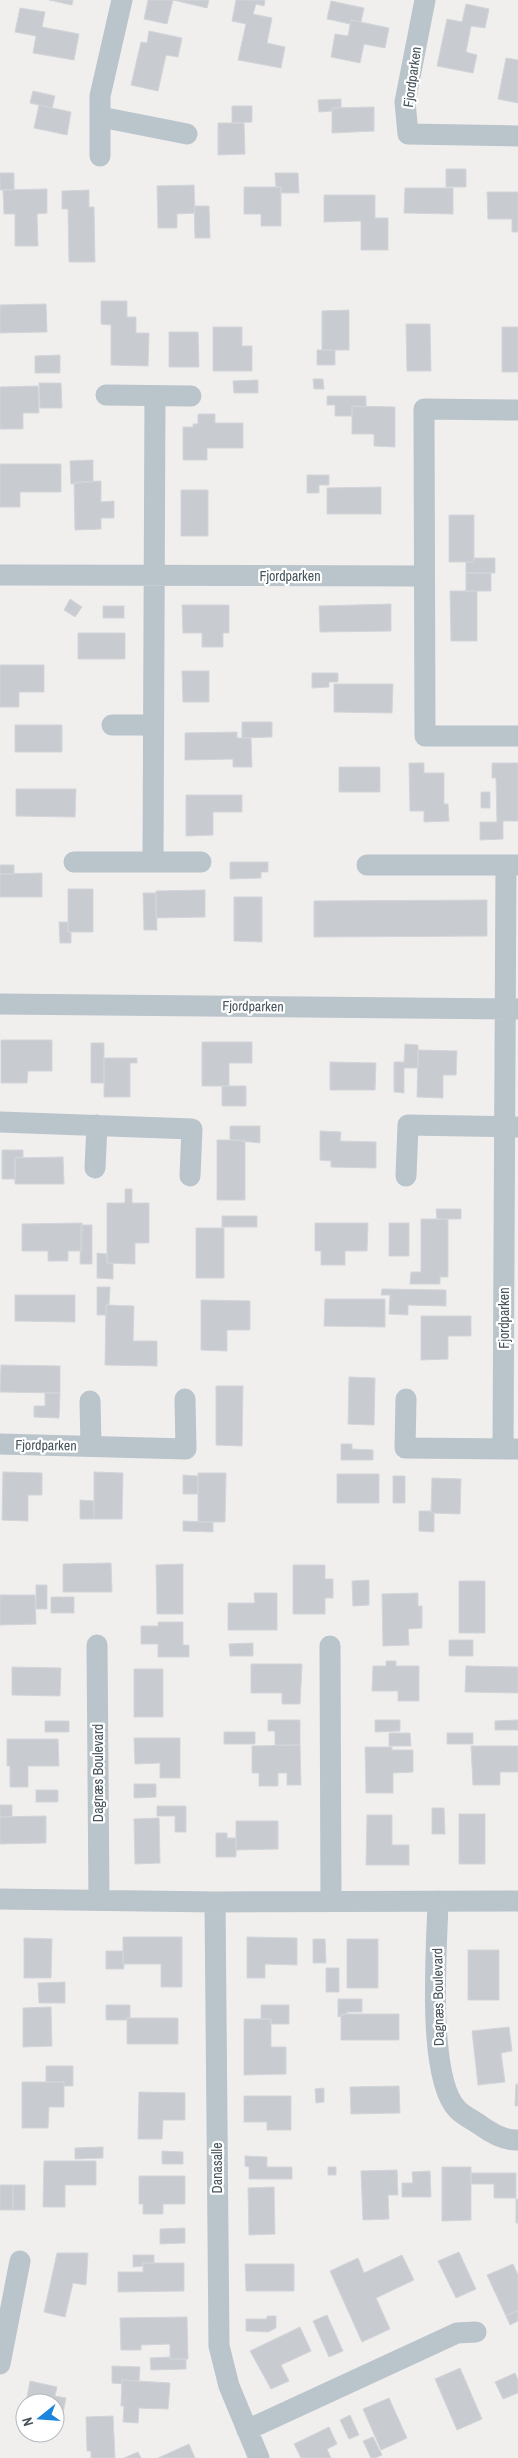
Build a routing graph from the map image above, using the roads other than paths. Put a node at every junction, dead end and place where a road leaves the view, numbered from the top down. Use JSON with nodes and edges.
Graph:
{"nodes":[{"id":1,"x":122,"y":0,"type":"edge"},
{"id":2,"x":425,"y":0,"type":"edge"},
{"id":3,"x":101,"y":117,"type":"junction"},
{"id":4,"x":188,"y":134,"type":"dead end"},
{"id":5,"x":518,"y":136,"type":"edge"},
{"id":6,"x":100,"y":156,"type":"dead end"},
{"id":7,"x":106,"y":395,"type":"dead end"},
{"id":8,"x":155,"y":396,"type":"junction"},
{"id":9,"x":191,"y":396,"type":"dead end"},
{"id":10,"x":518,"y":410,"type":"edge"},
{"id":11,"x":0,"y":575,"type":"edge"},
{"id":12,"x":156,"y":576,"type":"junction"},
{"id":13,"x":424,"y":576,"type":"junction"},
{"id":14,"x":112,"y":725,"type":"dead end"},
{"id":15,"x":153,"y":725,"type":"junction"},
{"id":16,"x":518,"y":736,"type":"edge"},
{"id":17,"x":153,"y":861,"type":"junction"},
{"id":18,"x":74,"y":862,"type":"dead end"},
{"id":19,"x":201,"y":862,"type":"dead end"},
{"id":20,"x":367,"y":865,"type":"dead end"},
{"id":21,"x":512,"y":865,"type":"edge"},
{"id":22,"x":0,"y":1004,"type":"edge"},
{"id":23,"x":512,"y":1009,"type":"edge"},
{"id":24,"x":0,"y":1122,"type":"edge"},
{"id":25,"x":97,"y":1125,"type":"junction"},
{"id":26,"x":511,"y":1127,"type":"edge"},
{"id":27,"x":95,"y":1168,"type":"dead end"},
{"id":28,"x":190,"y":1176,"type":"dead end"},
{"id":29,"x":406,"y":1176,"type":"dead end"},
{"id":30,"x":185,"y":1399,"type":"dead end"},
{"id":31,"x":406,"y":1399,"type":"dead end"},
{"id":32,"x":90,"y":1400,"type":"dead end"},
{"id":33,"x":0,"y":1444,"type":"edge"},
{"id":34,"x":91,"y":1446,"type":"junction"},
{"id":35,"x":510,"y":1449,"type":"edge"},
{"id":36,"x":97,"y":1645,"type":"dead end"},
{"id":37,"x":330,"y":1646,"type":"dead end"},
{"id":38,"x":0,"y":1899,"type":"edge"},
{"id":39,"x":99,"y":1900,"type":"junction"},
{"id":40,"x":331,"y":1901,"type":"junction"},
{"id":41,"x":438,"y":1901,"type":"junction"},
{"id":42,"x":518,"y":1901,"type":"edge"},
{"id":43,"x":215,"y":1902,"type":"junction"},
{"id":44,"x":518,"y":2140,"type":"edge"},
{"id":45,"x":20,"y":2261,"type":"dead end"},
{"id":46,"x":476,"y":2332,"type":"dead end"},
{"id":47,"x":0,"y":2364,"type":"edge"},
{"id":48,"x":247,"y":2430,"type":"junction"},
{"id":49,"x":259,"y":2458,"type":"edge"}],
"edges":[{"from":1,"to":3,"type":"street"},
{"from":2,"to":5,"type":"street","name":"Fjordparken"},
{"from":3,"to":4,"type":"street"},
{"from":3,"to":6,"type":"street"},
{"from":7,"to":8,"type":"street"},
{"from":8,"to":9,"type":"street"},
{"from":8,"to":12,"type":"street"},
{"from":10,"to":13,"type":"street"},
{"from":11,"to":12,"type":"street","name":"Fjordparken"},
{"from":12,"to":13,"type":"street","name":"Fjordparken"},
{"from":12,"to":15,"type":"street"},
{"from":13,"to":16,"type":"street"},
{"from":14,"to":15,"type":"street"},
{"from":15,"to":17,"type":"street"},
{"from":17,"to":18,"type":"street"},
{"from":17,"to":19,"type":"street"},
{"from":20,"to":21,"type":"street","name":"Fjordparken"},
{"from":21,"to":23,"type":"street","name":"Fjordparken"},
{"from":22,"to":23,"type":"street","name":"Fjordparken"},
{"from":23,"to":26,"type":"street","name":"Fjordparken"},
{"from":24,"to":25,"type":"street"},
{"from":25,"to":27,"type":"street"},
{"from":25,"to":28,"type":"street"},
{"from":26,"to":29,"type":"street"},
{"from":26,"to":35,"type":"street","name":"Fjordparken"},
{"from":30,"to":34,"type":"street","name":"Fjordparken"},
{"from":31,"to":35,"type":"street","name":"Fjordparken"},
{"from":32,"to":34,"type":"street","name":"Fjordparken"},
{"from":33,"to":34,"type":"street","name":"Fjordparken"},
{"from":36,"to":39,"type":"street","name":"Dagnæs Boulevard"},
{"from":37,"to":40,"type":"street"},
{"from":38,"to":39,"type":"street"},
{"from":39,"to":43,"type":"street"},
{"from":40,"to":41,"type":"street"},
{"from":40,"to":43,"type":"street"},
{"from":41,"to":42,"type":"street"},
{"from":41,"to":44,"type":"street","name":"Dagnæs Boulevard"},
{"from":43,"to":48,"type":"street","name":"Danasalle"},
{"from":45,"to":47,"type":"street"},
{"from":46,"to":48,"type":"street"},
{"from":48,"to":49,"type":"street","name":"Danasalle"}]}
